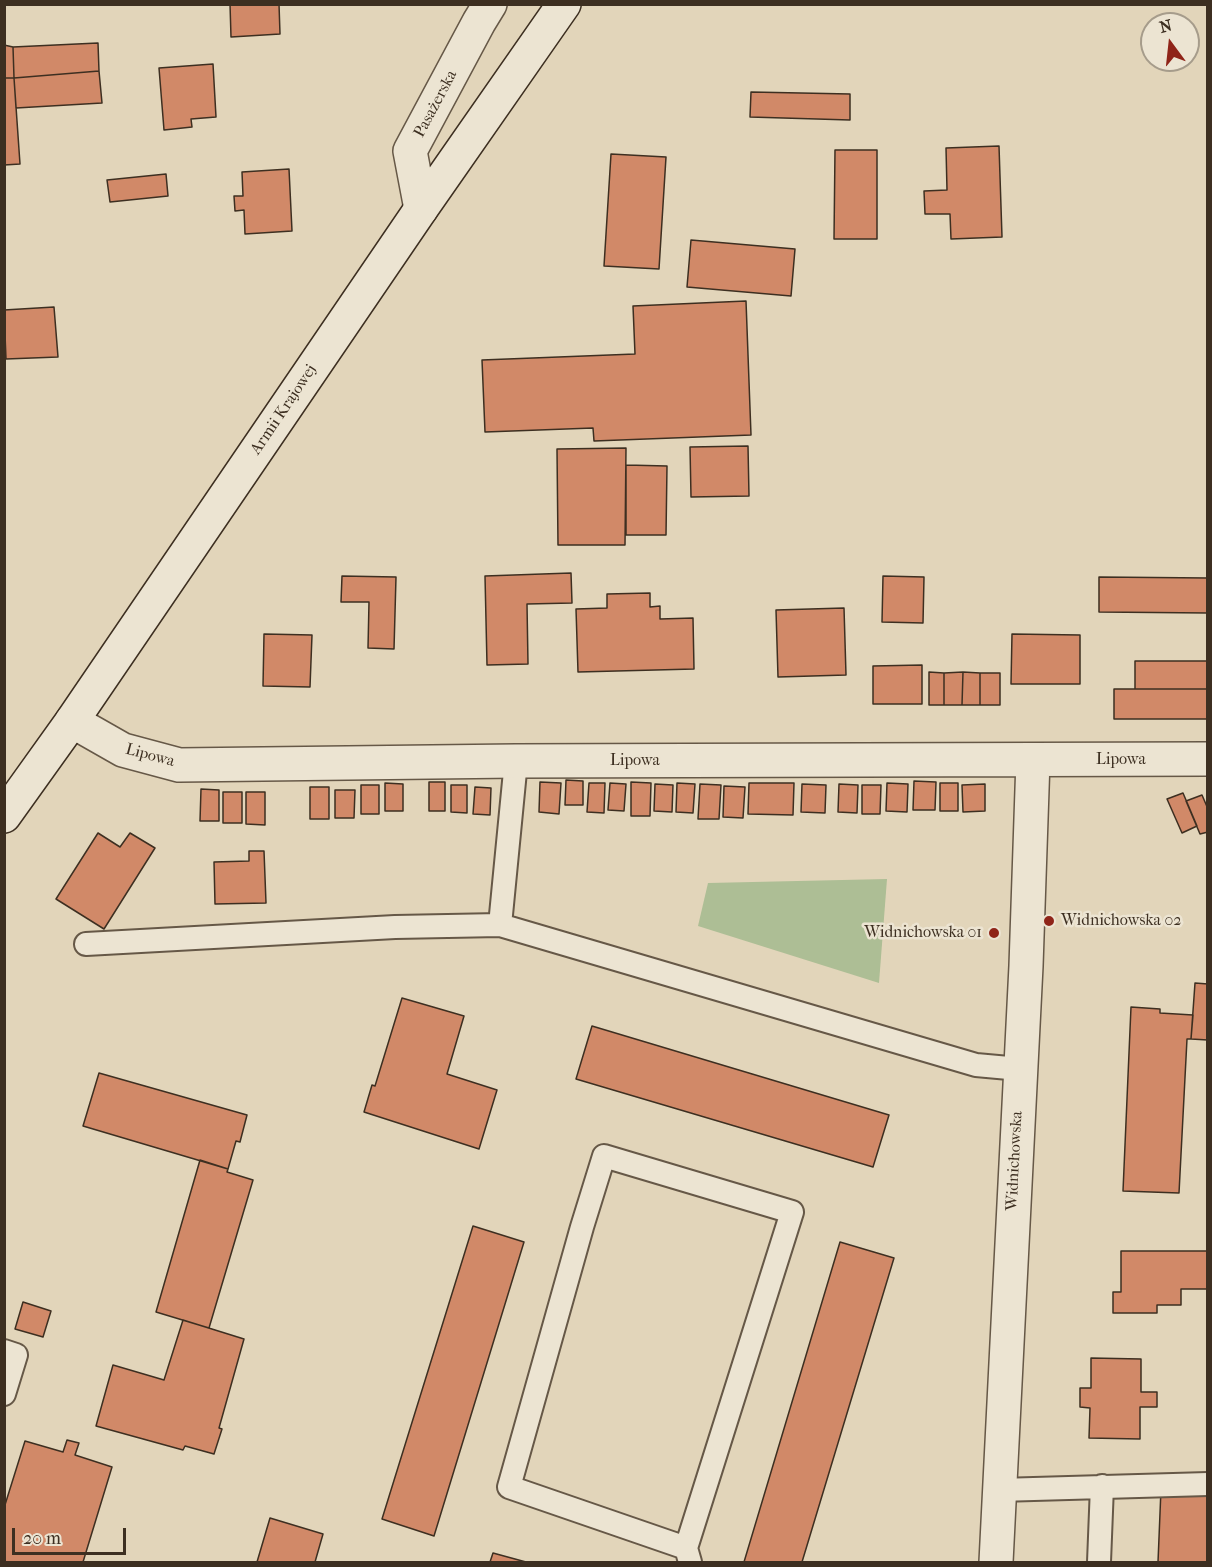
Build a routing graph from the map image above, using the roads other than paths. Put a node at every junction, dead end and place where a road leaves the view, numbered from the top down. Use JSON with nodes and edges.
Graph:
{"nodes":[{"id":1,"x":490,"y":4,"type":"edge"},
{"id":2,"x":564,"y":4,"type":"edge"},
{"id":3,"x":421,"y":209,"type":"junction"},
{"id":4,"x":72,"y":721,"type":"junction"},
{"id":5,"x":1208,"y":759,"type":"edge"},
{"id":6,"x":1033,"y":760,"type":"junction"},
{"id":7,"x":516,"y":761,"type":"junction"},
{"id":8,"x":4,"y":816,"type":"edge"},
{"id":9,"x":500,"y":925,"type":"junction"},
{"id":10,"x":86,"y":944,"type":"dead end"},
{"id":11,"x":1020,"y":1069,"type":"junction"},
{"id":12,"x":4,"y":1351,"type":"edge"},
{"id":13,"x":4,"y":1394,"type":"edge"},
{"id":14,"x":1208,"y":1484,"type":"edge"},
{"id":15,"x":1102,"y":1486,"type":"junction"},
{"id":16,"x":999,"y":1490,"type":"junction"},
{"id":17,"x":688,"y":1555,"type":"edge"},
{"id":18,"x":996,"y":1563,"type":"edge"},
{"id":19,"x":1099,"y":1563,"type":"edge"}],
"edges":[{"from":1,"to":3,"type":"street","name":"Pasażerska"},
{"from":2,"to":3,"type":"street","name":"Armii Krajowej"},
{"from":3,"to":4,"type":"street","name":"Armii Krajowej"},
{"from":4,"to":7,"type":"street","name":"Lipowa"},
{"from":4,"to":8,"type":"street","name":"Armii Krajowej"},
{"from":5,"to":6,"type":"street","name":"Lipowa"},
{"from":6,"to":7,"type":"street","name":"Lipowa"},
{"from":6,"to":11,"type":"street","name":"Widnichowska"},
{"from":7,"to":9,"type":"lane"},
{"from":9,"to":10,"type":"lane"},
{"from":9,"to":11,"type":"lane"},
{"from":11,"to":16,"type":"street","name":"Widnichowska"},
{"from":12,"to":13,"type":"lane"},
{"from":14,"to":15,"type":"lane"},
{"from":15,"to":16,"type":"lane"},
{"from":15,"to":19,"type":"lane"},
{"from":16,"to":18,"type":"street","name":"Widnichowska"},
{"from":17,"to":17,"type":"lane"}]}
